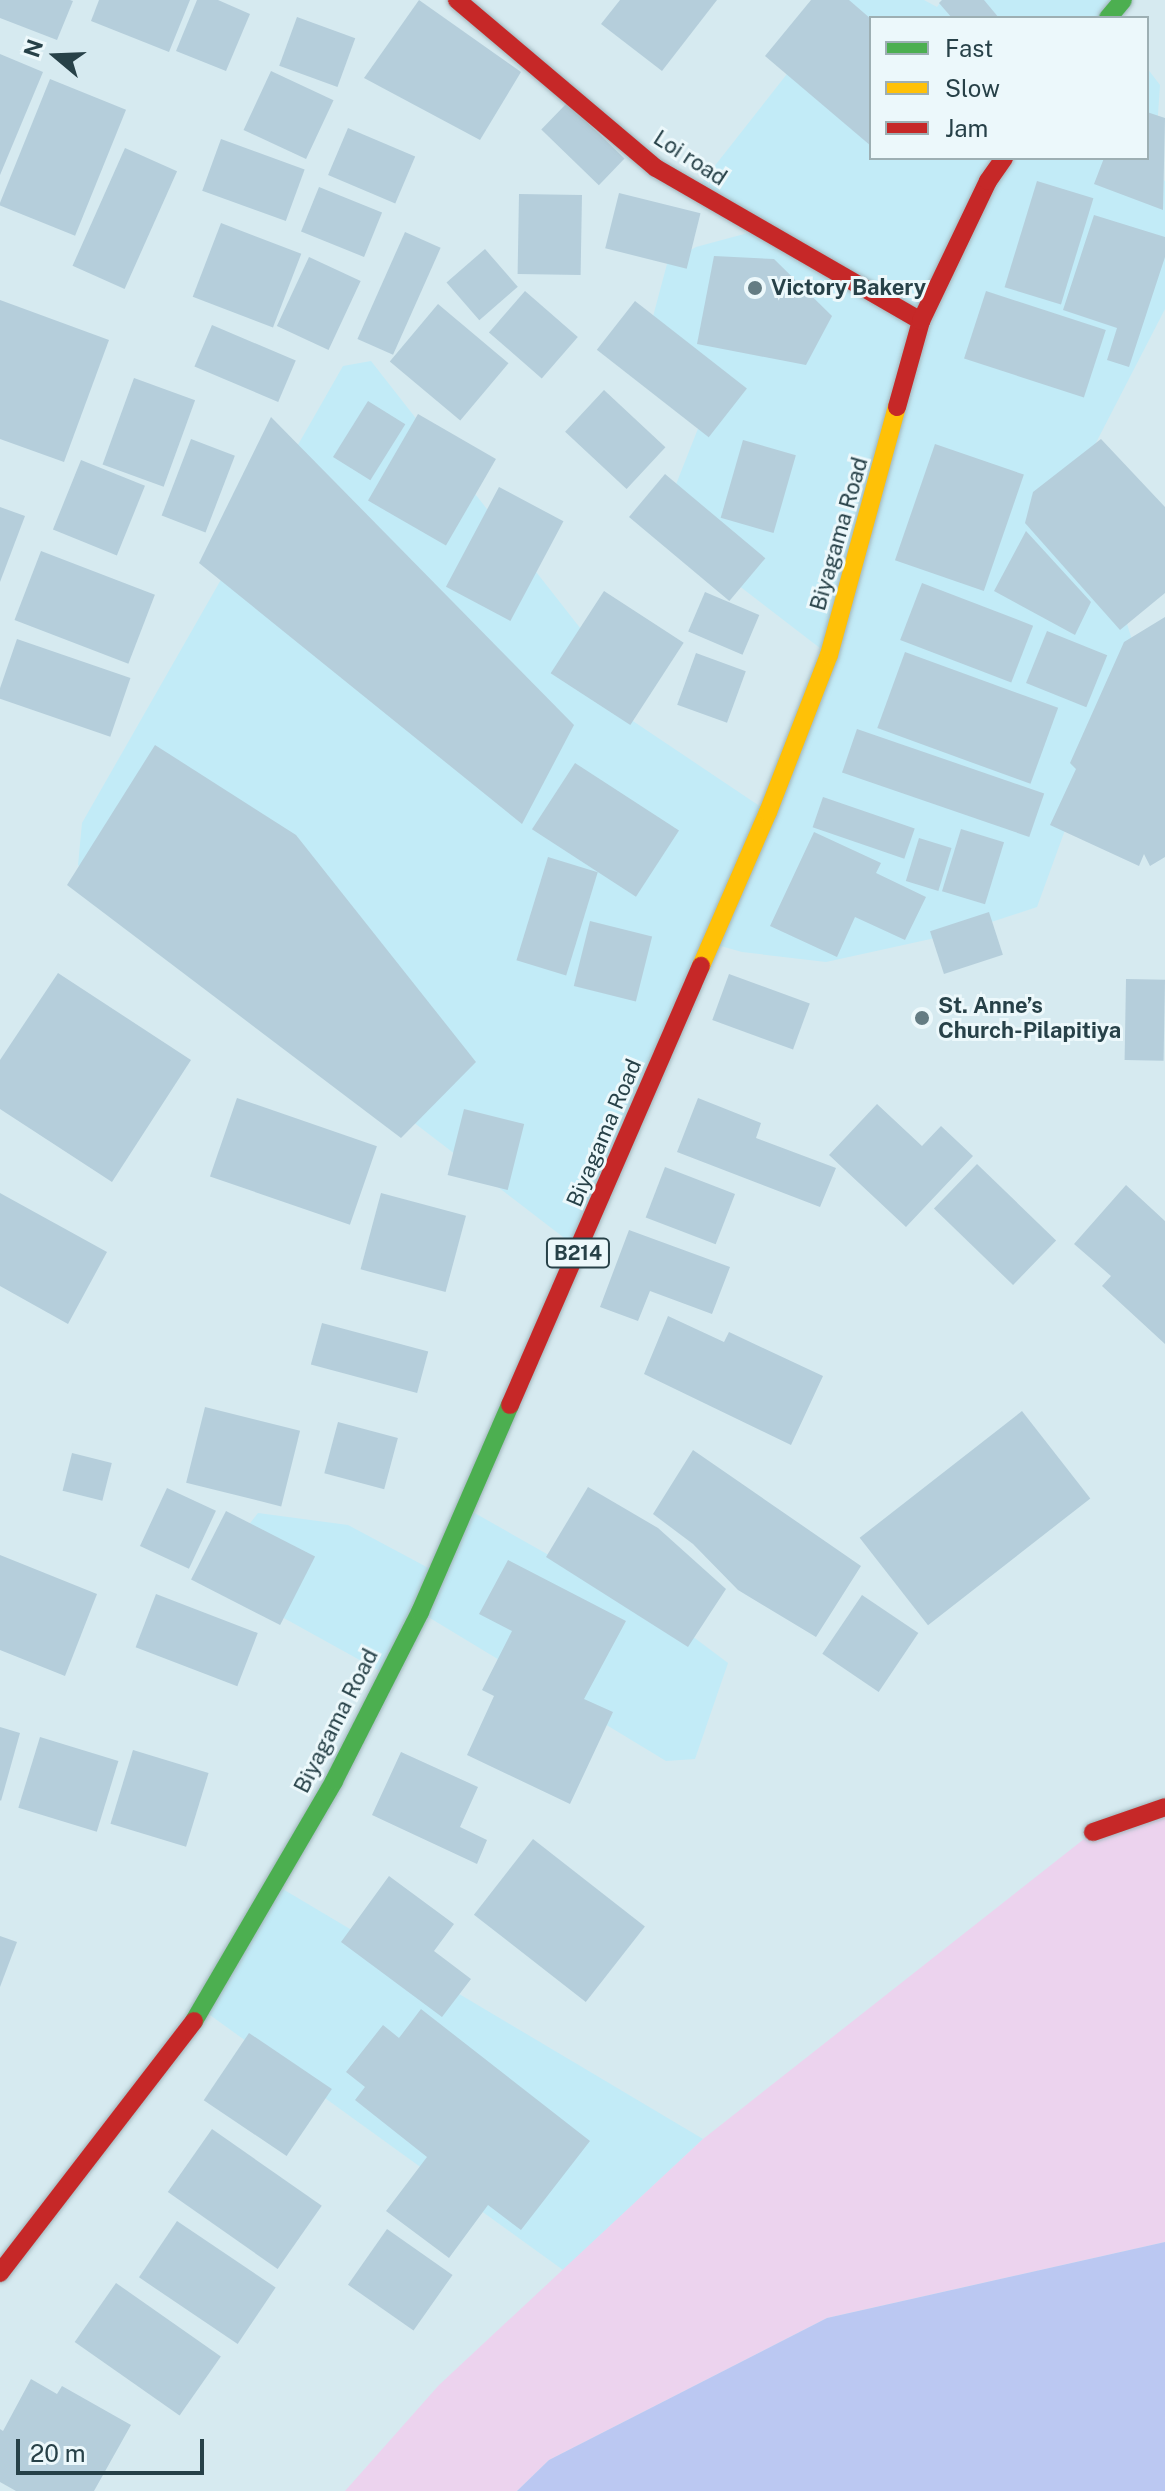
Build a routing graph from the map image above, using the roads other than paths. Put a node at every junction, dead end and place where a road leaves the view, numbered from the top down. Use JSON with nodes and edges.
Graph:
{"nodes":[{"id":1,"x":457,"y":0,"type":"edge"},
{"id":2,"x":1123,"y":0,"type":"edge"},
{"id":3,"x":1110,"y":16,"type":"edge"},
{"id":4,"x":1003,"y":160,"type":"edge"},
{"id":5,"x":921,"y":321,"type":"junction"},
{"id":6,"x":1165,"y":1807,"type":"edge"},
{"id":7,"x":1093,"y":1832,"type":"dead end"},
{"id":8,"x":0,"y":2273,"type":"edge"}],
"edges":[{"from":1,"to":5,"type":"main road","name":"Loi road"},
{"from":2,"to":3,"type":"main road"},
{"from":4,"to":5,"type":"main road","name":"Biyagama Road","number":"B214"},
{"from":5,"to":8,"type":"main road","name":"Biyagama Road","number":"B214"},
{"from":6,"to":7,"type":"main road"}]}
